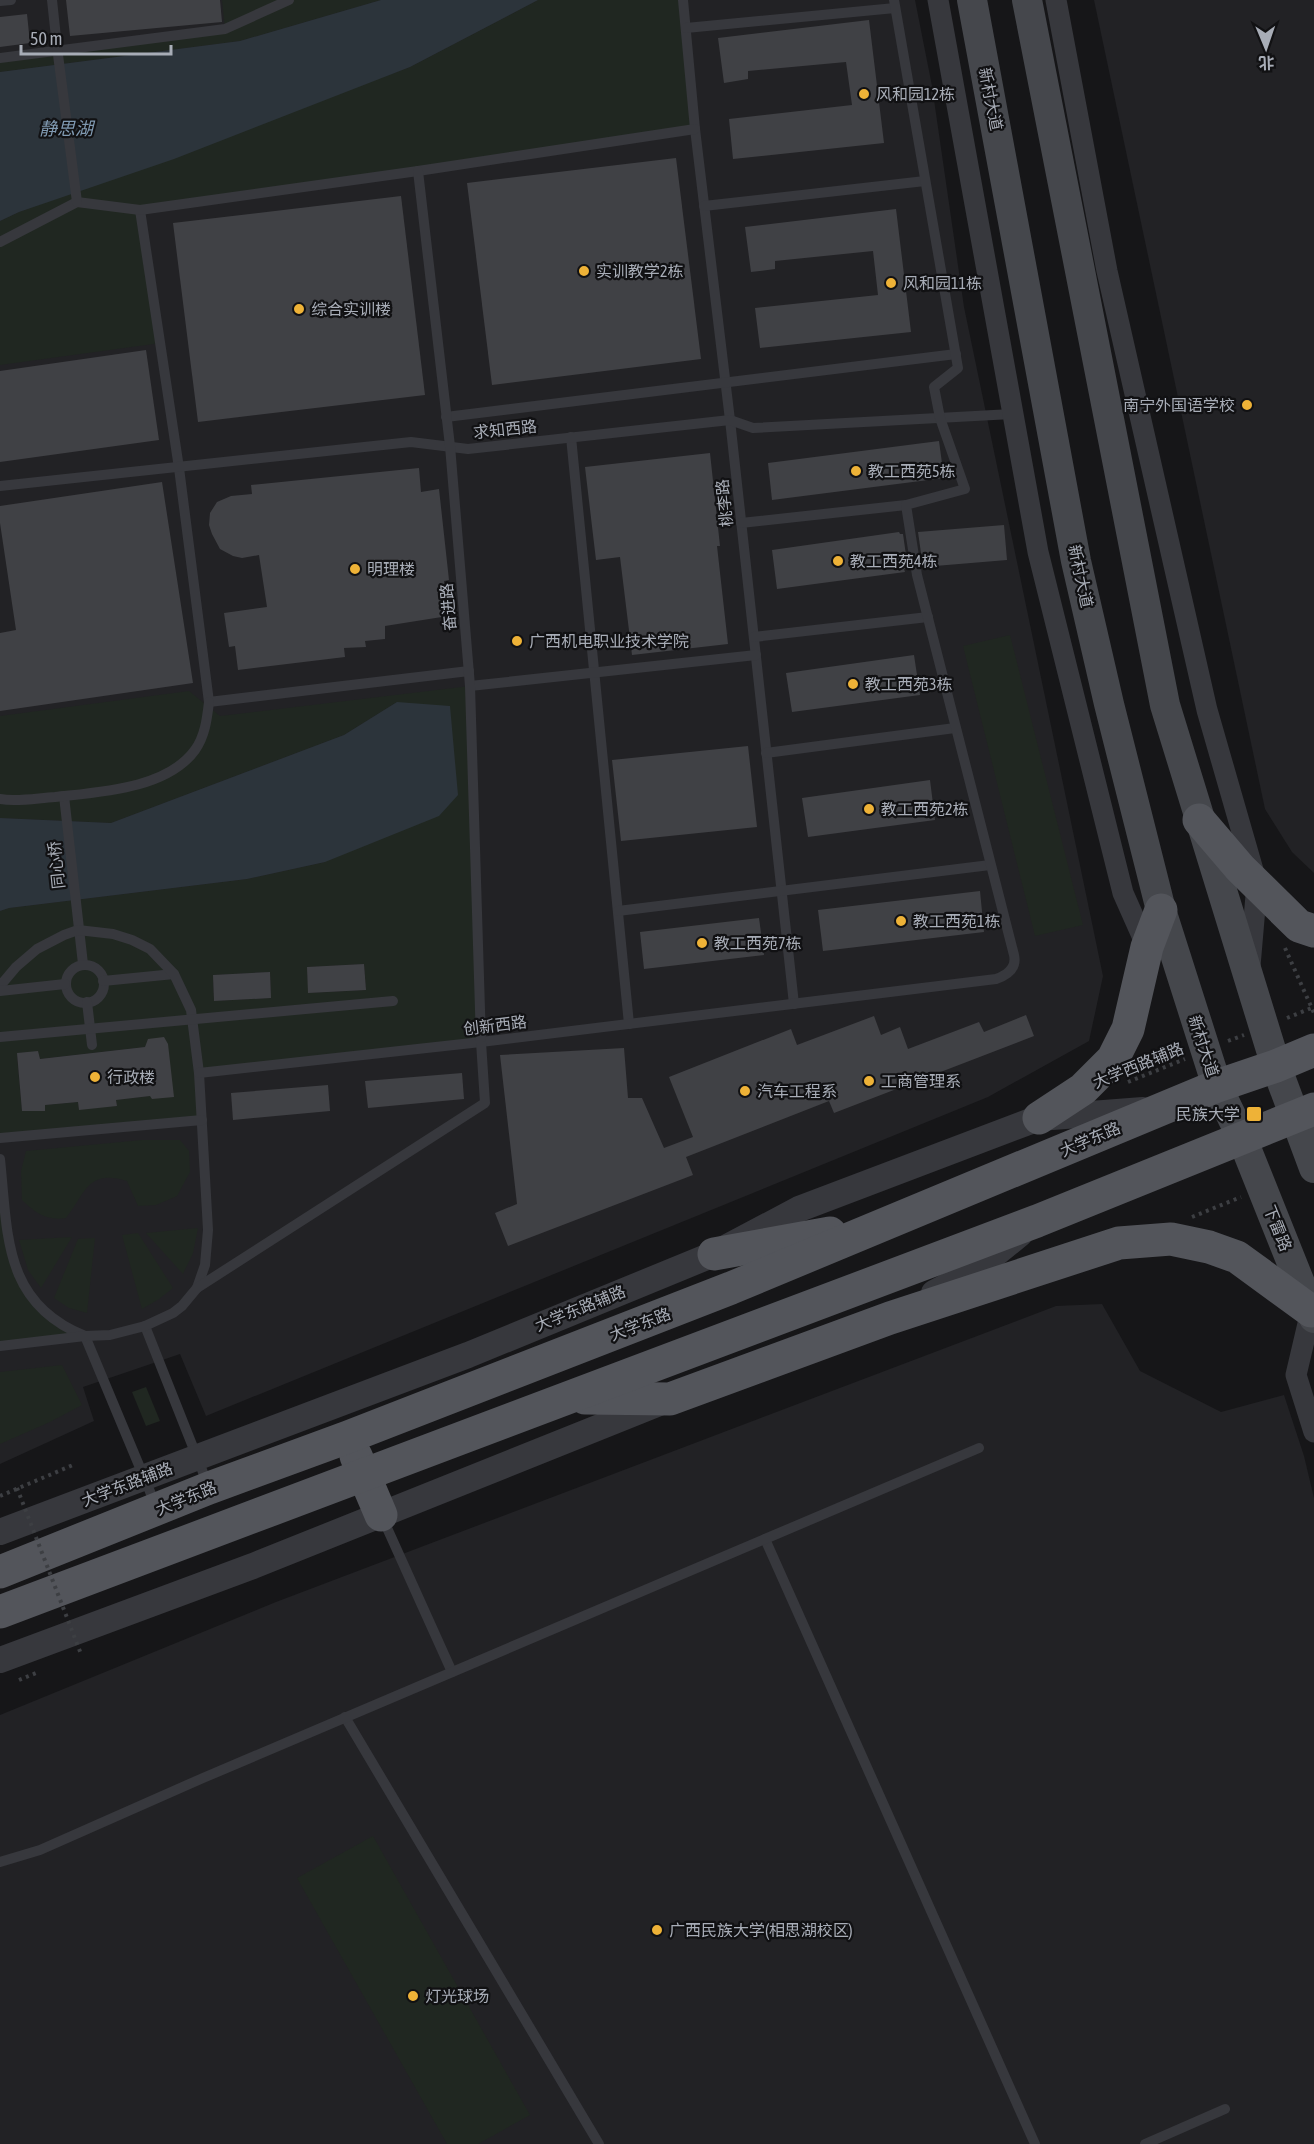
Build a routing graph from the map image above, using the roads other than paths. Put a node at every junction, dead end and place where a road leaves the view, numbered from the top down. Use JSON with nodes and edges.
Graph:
{"nodes":[{"id":1,"x":11,"y":0,"type":"edge"},
{"id":2,"x":52,"y":0,"type":"edge"},
{"id":3,"x":289,"y":0,"type":"edge"},
{"id":4,"x":683,"y":0,"type":"edge"},
{"id":5,"x":938,"y":0,"type":"edge"},
{"id":6,"x":972,"y":0,"type":"edge"},
{"id":7,"x":1027,"y":0,"type":"edge"},
{"id":8,"x":1056,"y":0,"type":"edge"},
{"id":9,"x":0,"y":1,"type":"edge"},
{"id":10,"x":894,"y":4,"type":"edge"},
{"id":11,"x":686,"y":28,"type":"junction"},
{"id":12,"x":0,"y":58,"type":"edge"},
{"id":13,"x":695,"y":129,"type":"junction"},
{"id":14,"x":418,"y":171,"type":"junction"},
{"id":15,"x":925,"y":181,"type":"junction"},
{"id":16,"x":77,"y":202,"type":"junction"},
{"id":17,"x":704,"y":206,"type":"junction"},
{"id":18,"x":140,"y":210,"type":"junction"},
{"id":19,"x":0,"y":242,"type":"edge"},
{"id":20,"x":956,"y":354,"type":"junction"},
{"id":21,"x":725,"y":382,"type":"junction"},
{"id":22,"x":1012,"y":414,"type":"junction"},
{"id":23,"x":446,"y":417,"type":"junction"},
{"id":24,"x":940,"y":418,"type":"junction"},
{"id":25,"x":730,"y":420,"type":"junction"},
{"id":26,"x":571,"y":437,"type":"junction"},
{"id":27,"x":450,"y":446,"type":"junction"},
{"id":28,"x":179,"y":468,"type":"junction"},
{"id":29,"x":0,"y":486,"type":"edge"},
{"id":30,"x":906,"y":505,"type":"junction"},
{"id":31,"x":741,"y":523,"type":"junction"},
{"id":32,"x":928,"y":617,"type":"junction"},
{"id":33,"x":754,"y":636,"type":"junction"},
{"id":34,"x":756,"y":655,"type":"junction"},
{"id":35,"x":469,"y":671,"type":"junction"},
{"id":36,"x":594,"y":673,"type":"junction"},
{"id":37,"x":470,"y":686,"type":"junction"},
{"id":38,"x":210,"y":702,"type":"junction"},
{"id":39,"x":955,"y":728,"type":"junction"},
{"id":40,"x":766,"y":753,"type":"junction"},
{"id":41,"x":64,"y":796,"type":"junction"},
{"id":42,"x":0,"y":799,"type":"edge"},
{"id":43,"x":1199,"y":820,"type":"junction"},
{"id":44,"x":990,"y":866,"type":"junction"},
{"id":45,"x":1257,"y":884,"type":"junction"},
{"id":46,"x":782,"y":892,"type":"junction"},
{"id":47,"x":1161,"y":910,"type":"junction"},
{"id":48,"x":618,"y":911,"type":"junction"},
{"id":49,"x":78,"y":930,"type":"junction"},
{"id":50,"x":1314,"y":931,"type":"edge"},
{"id":51,"x":1147,"y":948,"type":"junction"},
{"id":52,"x":83,"y":964,"type":"junction"},
{"id":53,"x":174,"y":974,"type":"junction"},
{"id":54,"x":1182,"y":978,"type":"junction"},
{"id":55,"x":1249,"y":978,"type":"junction"},
{"id":56,"x":104,"y":981,"type":"junction"},
{"id":57,"x":65,"y":984,"type":"junction"},
{"id":58,"x":0,"y":986,"type":"edge"},
{"id":59,"x":0,"y":991,"type":"edge"},
{"id":60,"x":393,"y":1001,"type":"dead end"},
{"id":61,"x":87,"y":1002,"type":"junction"},
{"id":62,"x":794,"y":1004,"type":"junction"},
{"id":63,"x":192,"y":1018,"type":"junction"},
{"id":64,"x":628,"y":1024,"type":"junction"},
{"id":65,"x":90,"y":1028,"type":"junction"},
{"id":66,"x":0,"y":1037,"type":"edge"},
{"id":67,"x":482,"y":1042,"type":"junction"},
{"id":68,"x":92,"y":1045,"type":"dead end"},
{"id":69,"x":1314,"y":1050,"type":"edge"},
{"id":70,"x":1276,"y":1066,"type":"junction"},
{"id":71,"x":199,"y":1073,"type":"junction"},
{"id":72,"x":1217,"y":1086,"type":"junction"},
{"id":73,"x":1163,"y":1109,"type":"junction"},
{"id":74,"x":1304,"y":1114,"type":"edge"},
{"id":75,"x":1039,"y":1118,"type":"junction"},
{"id":76,"x":202,"y":1120,"type":"junction"},
{"id":77,"x":0,"y":1138,"type":"edge"},
{"id":78,"x":1242,"y":1138,"type":"junction"},
{"id":79,"x":0,"y":1159,"type":"edge"},
{"id":80,"x":1314,"y":1168,"type":"edge"},
{"id":81,"x":1036,"y":1221,"type":"junction"},
{"id":82,"x":890,"y":1222,"type":"junction"},
{"id":83,"x":714,"y":1254,"type":"junction"},
{"id":84,"x":197,"y":1288,"type":"junction"},
{"id":85,"x":1312,"y":1314,"type":"edge"},
{"id":86,"x":890,"y":1318,"type":"junction"},
{"id":87,"x":145,"y":1326,"type":"junction"},
{"id":88,"x":85,"y":1336,"type":"junction"},
{"id":89,"x":0,"y":1346,"type":"edge"},
{"id":90,"x":566,"y":1398,"type":"junction"},
{"id":91,"x":670,"y":1399,"type":"junction"},
{"id":92,"x":1314,"y":1432,"type":"edge"},
{"id":93,"x":348,"y":1437,"type":"junction"},
{"id":94,"x":979,"y":1448,"type":"dead end"},
{"id":95,"x":198,"y":1457,"type":"junction"},
{"id":96,"x":364,"y":1474,"type":"junction"},
{"id":97,"x":143,"y":1478,"type":"junction"},
{"id":98,"x":209,"y":1488,"type":"junction"},
{"id":99,"x":158,"y":1509,"type":"junction"},
{"id":100,"x":381,"y":1515,"type":"junction"},
{"id":101,"x":0,"y":1532,"type":"edge"},
{"id":102,"x":765,"y":1539,"type":"junction"},
{"id":103,"x":0,"y":1572,"type":"edge"},
{"id":104,"x":0,"y":1612,"type":"edge"},
{"id":105,"x":0,"y":1660,"type":"edge"},
{"id":106,"x":452,"y":1671,"type":"junction"},
{"id":107,"x":345,"y":1717,"type":"junction"},
{"id":108,"x":0,"y":1862,"type":"edge"},
{"id":109,"x":1225,"y":2109,"type":"dead end"},
{"id":110,"x":599,"y":2144,"type":"edge"},
{"id":111,"x":1035,"y":2144,"type":"edge"},
{"id":112,"x":1145,"y":2144,"type":"edge"}],
"edges":[{"from":1,"to":9,"type":"lane"},
{"from":2,"to":16,"type":"lane","bridge":true},
{"from":3,"to":12,"type":"lane"},
{"from":4,"to":11,"type":"lane","name":"桃李路"},
{"from":5,"to":22,"type":"street"},
{"from":6,"to":47,"type":"main road","name":"新村大道"},
{"from":7,"to":43,"type":"main road"},
{"from":8,"to":45,"type":"street"},
{"from":10,"to":11,"type":"lane"},
{"from":10,"to":15,"type":"lane"},
{"from":11,"to":13,"type":"lane","name":"桃李路"},
{"from":13,"to":14,"type":"lane"},
{"from":13,"to":17,"type":"lane","name":"桃李路"},
{"from":14,"to":18,"type":"lane"},
{"from":14,"to":23,"type":"lane","name":"奋进路"},
{"from":15,"to":17,"type":"lane"},
{"from":15,"to":20,"type":"lane"},
{"from":16,"to":18,"type":"lane"},
{"from":16,"to":19,"type":"lane"},
{"from":17,"to":21,"type":"lane","name":"桃李路"},
{"from":18,"to":28,"type":"lane"},
{"from":20,"to":21,"type":"lane"},
{"from":20,"to":24,"type":"lane"},
{"from":21,"to":23,"type":"lane"},
{"from":21,"to":25,"type":"lane","name":"桃李路"},
{"from":22,"to":24,"type":"lane","name":"求知西路"},
{"from":22,"to":51,"type":"street"},
{"from":23,"to":27,"type":"lane","name":"奋进路"},
{"from":24,"to":25,"type":"lane","name":"求知西路"},
{"from":24,"to":30,"type":"lane"},
{"from":25,"to":26,"type":"lane","name":"求知西路"},
{"from":25,"to":31,"type":"lane","name":"桃李路"},
{"from":26,"to":27,"type":"lane","name":"求知西路"},
{"from":26,"to":36,"type":"lane"},
{"from":27,"to":28,"type":"lane","name":"求知西路"},
{"from":27,"to":35,"type":"lane","name":"奋进路"},
{"from":28,"to":29,"type":"lane","name":"求知西路"},
{"from":28,"to":38,"type":"lane"},
{"from":30,"to":31,"type":"lane"},
{"from":30,"to":32,"type":"lane"},
{"from":31,"to":33,"type":"lane","name":"桃李路"},
{"from":32,"to":33,"type":"lane"},
{"from":32,"to":39,"type":"lane"},
{"from":33,"to":34,"type":"lane","name":"桃李路"},
{"from":34,"to":36,"type":"lane"},
{"from":34,"to":40,"type":"lane","name":"桃李路"},
{"from":35,"to":37,"type":"lane","name":"奋进路"},
{"from":35,"to":38,"type":"lane"},
{"from":36,"to":37,"type":"lane"},
{"from":36,"to":48,"type":"lane"},
{"from":37,"to":67,"type":"lane","name":"奋进路"},
{"from":38,"to":41,"type":"lane"},
{"from":39,"to":40,"type":"lane"},
{"from":39,"to":44,"type":"lane"},
{"from":40,"to":46,"type":"lane","name":"桃李路"},
{"from":41,"to":42,"type":"lane"},
{"from":41,"to":49,"type":"lane","name":"同心桥"},
{"from":43,"to":45,"type":"main road"},
{"from":43,"to":55,"type":"main road"},
{"from":44,"to":46,"type":"lane"},
{"from":44,"to":62,"type":"lane","name":"创新西路"},
{"from":45,"to":50,"type":"main road"},
{"from":45,"to":55,"type":"street"},
{"from":46,"to":48,"type":"lane"},
{"from":46,"to":62,"type":"lane","name":"桃李路"},
{"from":47,"to":51,"type":"main road"},
{"from":47,"to":54,"type":"main road","name":"新村大道"},
{"from":48,"to":64,"type":"lane"},
{"from":49,"to":52,"type":"lane","name":"同心桥"},
{"from":49,"to":53,"type":"lane"},
{"from":49,"to":58,"type":"lane"},
{"from":51,"to":54,"type":"street"},
{"from":51,"to":75,"type":"main road"},
{"from":52,"to":56,"type":"lane"},
{"from":52,"to":57,"type":"lane"},
{"from":53,"to":56,"type":"lane"},
{"from":53,"to":63,"type":"lane"},
{"from":54,"to":72,"type":"main road","name":"新村大道"},
{"from":55,"to":70,"type":"main road"},
{"from":56,"to":61,"type":"lane"},
{"from":57,"to":59,"type":"lane"},
{"from":57,"to":61,"type":"lane"},
{"from":60,"to":63,"type":"lane"},
{"from":61,"to":65,"type":"lane"},
{"from":62,"to":64,"type":"lane","name":"创新西路"},
{"from":63,"to":65,"type":"lane"},
{"from":63,"to":71,"type":"lane"},
{"from":64,"to":67,"type":"lane","name":"创新西路"},
{"from":65,"to":66,"type":"lane"},
{"from":65,"to":68,"type":"lane"},
{"from":67,"to":71,"type":"lane","name":"创新西路"},
{"from":67,"to":84,"type":"lane","name":"奋进路"},
{"from":69,"to":70,"type":"main road","name":"大学东路"},
{"from":70,"to":72,"type":"main road","name":"大学东路"},
{"from":70,"to":74,"type":"main road"},
{"from":71,"to":76,"type":"lane"},
{"from":72,"to":73,"type":"main road","name":"大学东路"},
{"from":72,"to":78,"type":"main road","name":"新村大道"},
{"from":73,"to":75,"type":"street","name":"大学东路辅路"},
{"from":73,"to":82,"type":"main road","name":"大学东路"},
{"from":74,"to":78,"type":"main road"},
{"from":74,"to":80,"type":"main road"},
{"from":75,"to":83,"type":"street","name":"大学东路辅路"},
{"from":76,"to":77,"type":"lane"},
{"from":76,"to":84,"type":"lane"},
{"from":78,"to":81,"type":"main road"},
{"from":78,"to":85,"type":"main road","name":"下雷路"},
{"from":79,"to":88,"type":"lane"},
{"from":81,"to":86,"type":"street"},
{"from":81,"to":90,"type":"main road"},
{"from":82,"to":83,"type":"main road"},
{"from":82,"to":93,"type":"main road","name":"大学东路"},
{"from":83,"to":95,"type":"street","name":"大学东路辅路"},
{"from":84,"to":87,"type":"lane"},
{"from":85,"to":86,"type":"main road"},
{"from":85,"to":92,"type":"street"},
{"from":86,"to":91,"type":"main road"},
{"from":87,"to":88,"type":"lane"},
{"from":87,"to":95,"type":"lane"},
{"from":88,"to":89,"type":"lane"},
{"from":88,"to":97,"type":"lane"},
{"from":90,"to":91,"type":"main road"},
{"from":90,"to":96,"type":"main road"},
{"from":91,"to":100,"type":"street"},
{"from":93,"to":96,"type":"main road"},
{"from":93,"to":98,"type":"main road","name":"大学东路"},
{"from":94,"to":102,"type":"lane"},
{"from":95,"to":97,"type":"street","name":"大学东路辅路"},
{"from":95,"to":98,"type":"lane"},
{"from":96,"to":100,"type":"main road"},
{"from":96,"to":104,"type":"main road"},
{"from":97,"to":99,"type":"lane"},
{"from":97,"to":101,"type":"street","name":"大学东路辅路"},
{"from":98,"to":99,"type":"main road","name":"大学东路"},
{"from":99,"to":103,"type":"main road","name":"大学东路"},
{"from":100,"to":105,"type":"street"},
{"from":100,"to":106,"type":"lane"},
{"from":102,"to":106,"type":"lane"},
{"from":102,"to":111,"type":"lane"},
{"from":106,"to":107,"type":"lane"},
{"from":107,"to":108,"type":"lane"},
{"from":107,"to":110,"type":"lane"},
{"from":109,"to":112,"type":"lane"}]}
